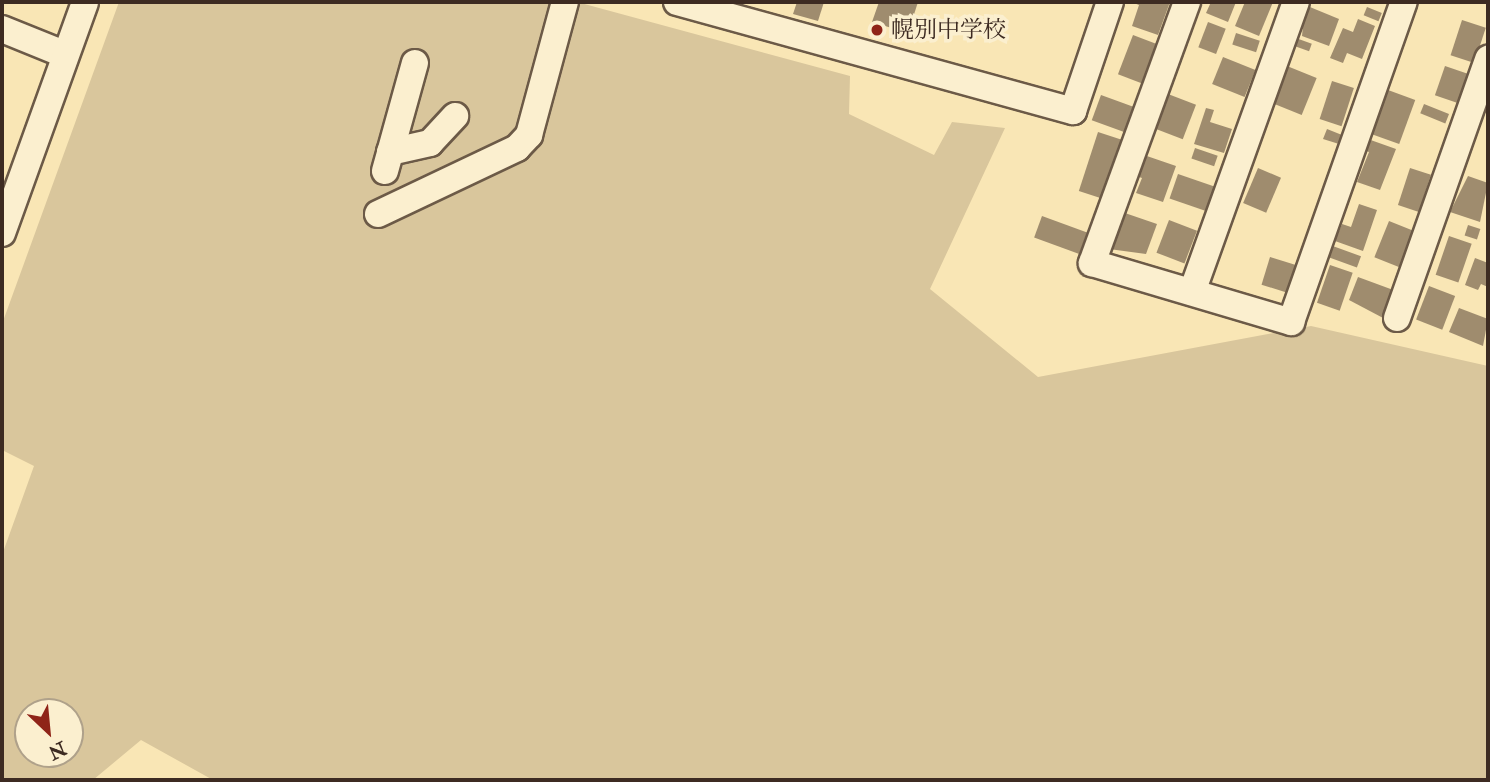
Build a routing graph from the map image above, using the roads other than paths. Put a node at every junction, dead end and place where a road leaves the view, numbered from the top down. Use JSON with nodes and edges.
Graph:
{"nodes":[{"id":1,"x":85,"y":2,"type":"edge"},
{"id":2,"x":565,"y":2,"type":"edge"},
{"id":3,"x":677,"y":2,"type":"edge"},
{"id":4,"x":1110,"y":2,"type":"edge"},
{"id":5,"x":1187,"y":2,"type":"edge"},
{"id":6,"x":1296,"y":2,"type":"edge"},
{"id":7,"x":1404,"y":2,"type":"edge"},
{"id":8,"x":2,"y":29,"type":"edge"},
{"id":9,"x":64,"y":54,"type":"junction"},
{"id":10,"x":1488,"y":59,"type":"edge"},
{"id":11,"x":415,"y":63,"type":"dead end"},
{"id":12,"x":455,"y":116,"type":"dead end"},
{"id":13,"x":378,"y":214,"type":"dead end"},
{"id":14,"x":2,"y":233,"type":"edge"},
{"id":15,"x":1192,"y":292,"type":"junction"},
{"id":16,"x":1397,"y":318,"type":"dead end"}],
"edges":[{"from":1,"to":9,"type":"street"},
{"from":2,"to":13,"type":"street"},
{"from":3,"to":4,"type":"street"},
{"from":5,"to":15,"type":"street"},
{"from":6,"to":15,"type":"street"},
{"from":7,"to":15,"type":"street"},
{"from":8,"to":9,"type":"street"},
{"from":9,"to":14,"type":"street"},
{"from":10,"to":16,"type":"street"},
{"from":11,"to":12,"type":"street"}]}
